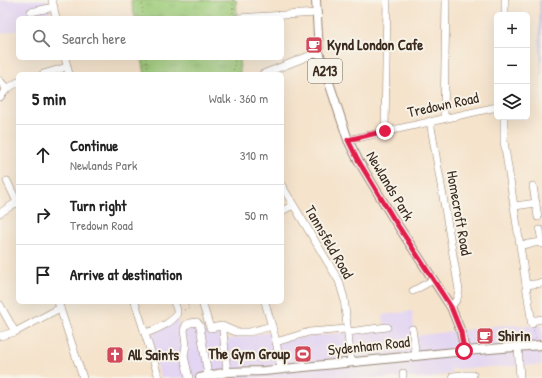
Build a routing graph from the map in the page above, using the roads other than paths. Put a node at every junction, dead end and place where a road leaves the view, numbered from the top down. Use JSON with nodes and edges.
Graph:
{"nodes":[{"id":1,"x":316,"y":0,"type":"edge"},
{"id":2,"x":387,"y":0,"type":"edge"},
{"id":3,"x":446,"y":0,"type":"edge"},
{"id":4,"x":505,"y":0,"type":"edge"},
{"id":5,"x":53,"y":4,"type":"edge"},
{"id":6,"x":30,"y":12,"type":"dead end"},
{"id":7,"x":505,"y":12,"type":"edge"},
{"id":8,"x":317,"y":13,"type":"junction"},
{"id":9,"x":56,"y":16,"type":"edge"},
{"id":10,"x":270,"y":16,"type":"edge"},
{"id":11,"x":319,"y":52,"type":"junction"},
{"id":12,"x":65,"y":60,"type":"edge"},
{"id":13,"x":68,"y":71,"type":"edge"},
{"id":14,"x":268,"y":72,"type":"edge"},
{"id":15,"x":0,"y":81,"type":"edge"},
{"id":16,"x":16,"y":83,"type":"edge"},
{"id":17,"x":7,"y":89,"type":"junction"},
{"id":18,"x":0,"y":97,"type":"edge"},
{"id":19,"x":494,"y":108,"type":"edge"},
{"id":20,"x":444,"y":118,"type":"junction"},
{"id":21,"x":504,"y":120,"type":"edge"},
{"id":22,"x":430,"y":121,"type":"junction"},
{"id":23,"x":385,"y":131,"type":"junction"},
{"id":24,"x":348,"y":140,"type":"junction"},
{"id":25,"x":8,"y":181,"type":"dead end"},
{"id":26,"x":533,"y":186,"type":"dead end"},
{"id":27,"x":284,"y":189,"type":"edge"},
{"id":28,"x":16,"y":199,"type":"edge"},
{"id":29,"x":536,"y":203,"type":"junction"},
{"id":30,"x":16,"y":204,"type":"edge"},
{"id":31,"x":293,"y":205,"type":"junction"},
{"id":32,"x":515,"y":206,"type":"junction"},
{"id":33,"x":284,"y":210,"type":"edge"},
{"id":34,"x":0,"y":213,"type":"edge"},
{"id":35,"x":538,"y":218,"type":"dead end"},
{"id":36,"x":540,"y":230,"type":"dead end"},
{"id":37,"x":542,"y":243,"type":"edge"},
{"id":38,"x":521,"y":246,"type":"junction"},
{"id":39,"x":433,"y":280,"type":"junction"},
{"id":40,"x":542,"y":283,"type":"edge"},
{"id":41,"x":526,"y":285,"type":"junction"},
{"id":42,"x":413,"y":291,"type":"dead end"},
{"id":43,"x":0,"y":304,"type":"edge"},
{"id":44,"x":136,"y":304,"type":"edge"},
{"id":45,"x":175,"y":304,"type":"edge"},
{"id":46,"x":203,"y":304,"type":"edge"},
{"id":47,"x":266,"y":304,"type":"edge"},
{"id":48,"x":59,"y":305,"type":"edge"},
{"id":49,"x":451,"y":307,"type":"junction"},
{"id":50,"x":542,"y":319,"type":"edge"},
{"id":51,"x":272,"y":326,"type":"junction"},
{"id":52,"x":387,"y":327,"type":"dead end"},
{"id":53,"x":412,"y":329,"type":"dead end"},
{"id":54,"x":348,"y":330,"type":"junction"},
{"id":55,"x":223,"y":331,"type":"dead end"},
{"id":56,"x":15,"y":332,"type":"junction"},
{"id":57,"x":145,"y":333,"type":"junction"},
{"id":58,"x":0,"y":336,"type":"edge"},
{"id":59,"x":276,"y":342,"type":"junction"},
{"id":60,"x":541,"y":343,"type":"edge"},
{"id":61,"x":518,"y":346,"type":"junction"},
{"id":62,"x":464,"y":351,"type":"junction"},
{"id":63,"x":416,"y":356,"type":"junction"},
{"id":64,"x":351,"y":362,"type":"junction"},
{"id":65,"x":281,"y":369,"type":"junction"},
{"id":66,"x":227,"y":372,"type":"junction"},
{"id":67,"x":264,"y":374,"type":"edge"},
{"id":68,"x":473,"y":375,"type":"dead end"},
{"id":69,"x":208,"y":376,"type":"junction"},
{"id":70,"x":453,"y":376,"type":"dead end"},
{"id":71,"x":464,"y":377,"type":"edge"},
{"id":72,"x":83,"y":378,"type":"edge"},
{"id":73,"x":159,"y":378,"type":"edge"},
{"id":74,"x":189,"y":378,"type":"edge"},
{"id":75,"x":200,"y":378,"type":"edge"},
{"id":76,"x":520,"y":378,"type":"edge"}],
"edges":[{"from":1,"to":8,"type":"main road","name":"Newlands Park","number":"A213"},
{"from":2,"to":23,"type":"street"},
{"from":3,"to":20,"type":"street"},
{"from":4,"to":7,"type":"street"},
{"from":5,"to":6,"type":"street"},
{"from":5,"to":9,"type":"street"},
{"from":8,"to":10,"type":"street"},
{"from":8,"to":11,"type":"main road","name":"Newlands Park","number":"A213"},
{"from":11,"to":14,"type":"street"},
{"from":11,"to":24,"type":"main road","name":"Newlands Park","number":"A213"},
{"from":12,"to":13,"type":"street"},
{"from":15,"to":17,"type":"street"},
{"from":16,"to":17,"type":"street"},
{"from":17,"to":18,"type":"street"},
{"from":19,"to":20,"type":"street","name":"Tredown Road"},
{"from":20,"to":22,"type":"street","name":"Tredown Road"},
{"from":21,"to":32,"type":"street"},
{"from":22,"to":23,"type":"street","name":"Tredown Road"},
{"from":22,"to":49,"type":"street","name":"Homecroft Road"},
{"from":23,"to":24,"type":"street","name":"Tredown Road"},
{"from":24,"to":39,"type":"main road","name":"Newlands Park","number":"A213"},
{"from":25,"to":28,"type":"street"},
{"from":26,"to":29,"type":"street"},
{"from":27,"to":31,"type":"street","name":"Tannsfeld Road"},
{"from":29,"to":32,"type":"street"},
{"from":29,"to":35,"type":"street"},
{"from":30,"to":34,"type":"street"},
{"from":31,"to":33,"type":"street"},
{"from":31,"to":54,"type":"street","name":"Tannsfeld Road"},
{"from":32,"to":38,"type":"street"},
{"from":36,"to":37,"type":"street"},
{"from":37,"to":38,"type":"street"},
{"from":38,"to":41,"type":"street"},
{"from":39,"to":42,"type":"street"},
{"from":39,"to":49,"type":"main road","name":"Newlands Park","number":"A213"},
{"from":40,"to":41,"type":"street"},
{"from":41,"to":50,"type":"street"},
{"from":43,"to":56,"type":"street"},
{"from":44,"to":57,"type":"street"},
{"from":45,"to":57,"type":"street"},
{"from":46,"to":51,"type":"street"},
{"from":47,"to":51,"type":"street"},
{"from":48,"to":56,"type":"street"},
{"from":48,"to":72,"type":"street"},
{"from":49,"to":62,"type":"main road","name":"Newlands Park","number":"A213"},
{"from":51,"to":59,"type":"street"},
{"from":52,"to":54,"type":"street"},
{"from":53,"to":63,"type":"street"},
{"from":54,"to":59,"type":"street"},
{"from":54,"to":64,"type":"street","name":"Tannsfeld Road"},
{"from":55,"to":66,"type":"street"},
{"from":56,"to":58,"type":"street"},
{"from":57,"to":73,"type":"street"},
{"from":59,"to":65,"type":"street"},
{"from":60,"to":61,"type":"main road","name":"Sydenham Road"},
{"from":61,"to":62,"type":"main road","name":"Sydenham Road"},
{"from":61,"to":76,"type":"street"},
{"from":62,"to":63,"type":"main road","name":"Sydenham Road"},
{"from":63,"to":64,"type":"main road","name":"Sydenham Road"},
{"from":64,"to":65,"type":"main road","name":"Sydenham Road"},
{"from":65,"to":67,"type":"main road","name":"Sydenham Road"},
{"from":66,"to":67,"type":"main road","name":"Sydenham Road"},
{"from":66,"to":69,"type":"main road","name":"Sydenham Road"},
{"from":68,"to":71,"type":"street"},
{"from":69,"to":74,"type":"street"},
{"from":69,"to":75,"type":"main road","name":"Sydenham Road"},
{"from":70,"to":71,"type":"street"}]}
